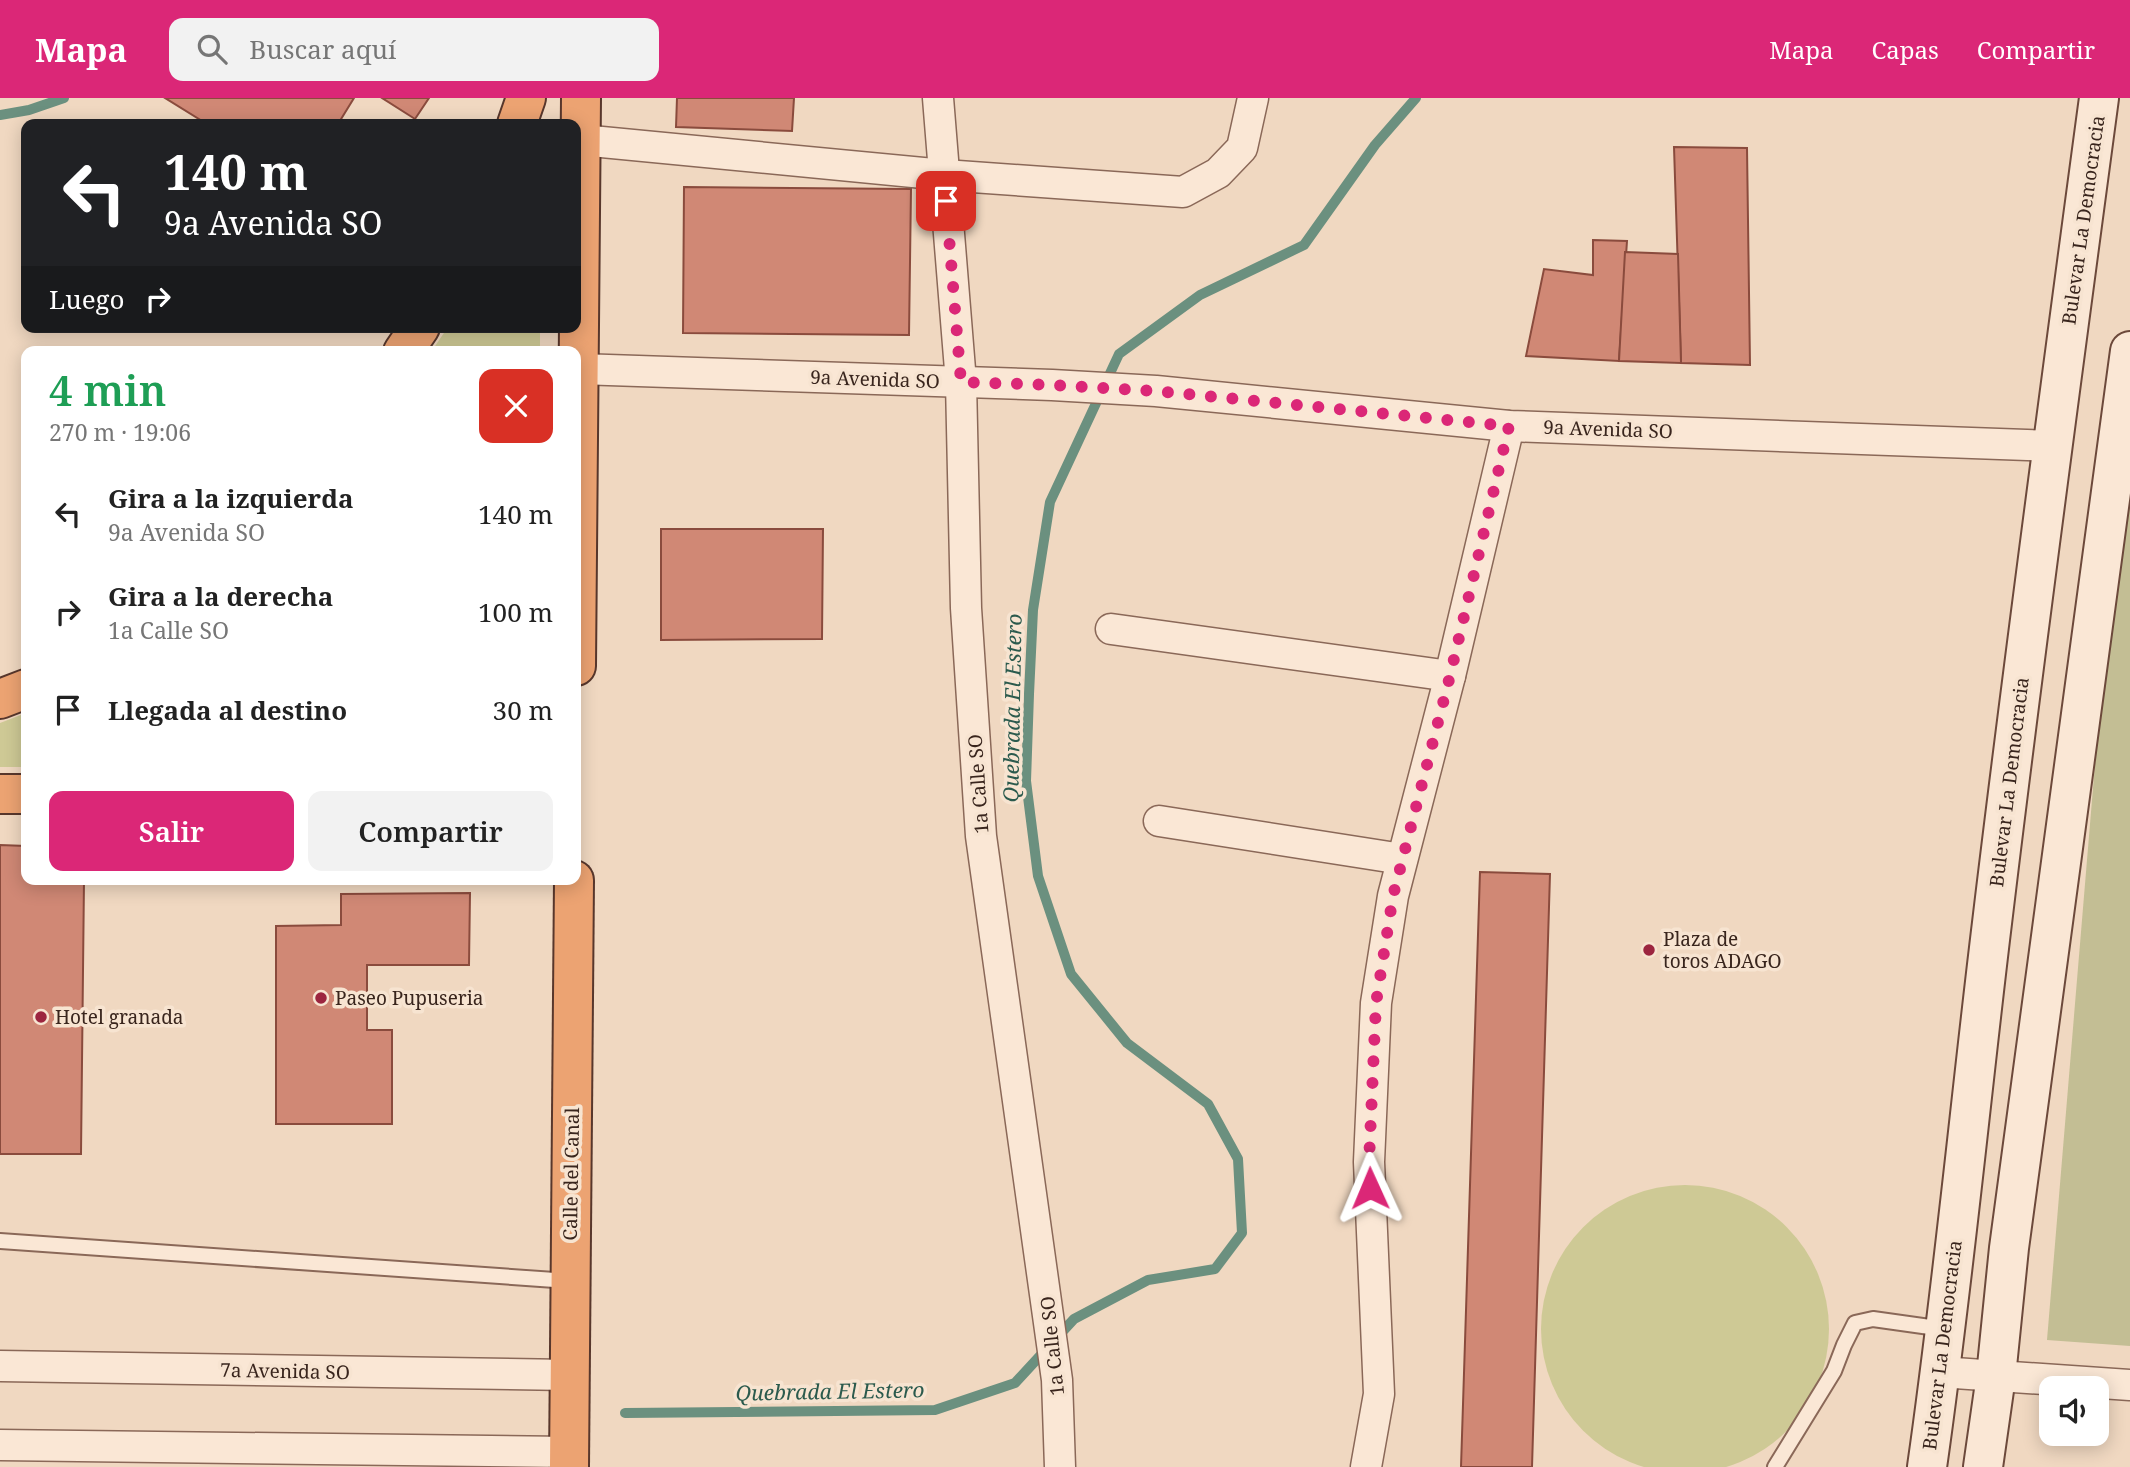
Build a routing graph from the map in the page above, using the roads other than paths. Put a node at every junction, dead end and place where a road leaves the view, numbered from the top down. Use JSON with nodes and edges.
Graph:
{"nodes":[{"id":1,"x":526,"y":98,"type":"edge"},
{"id":2,"x":581,"y":98,"type":"edge"},
{"id":3,"x":938,"y":98,"type":"edge"},
{"id":4,"x":1253,"y":98,"type":"edge"},
{"id":5,"x":2099,"y":98,"type":"edge"},
{"id":6,"x":519,"y":119,"type":"edge"},
{"id":7,"x":581,"y":140,"type":"joint"},
{"id":8,"x":944,"y":175,"type":"junction"},
{"id":9,"x":2130,"y":351,"type":"edge"},
{"id":10,"x":581,"y":369,"type":"edge"},
{"id":11,"x":961,"y":382,"type":"junction"},
{"id":12,"x":1509,"y":426,"type":"junction"},
{"id":13,"x":2052,"y":446,"type":"junction"},
{"id":14,"x":1111,"y":629,"type":"dead end"},
{"id":15,"x":1450,"y":676,"type":"junction"},
{"id":16,"x":21,"y":691,"type":"edge"},
{"id":17,"x":0,"y":699,"type":"edge"},
{"id":18,"x":0,"y":794,"type":"edge"},
{"id":19,"x":21,"y":794,"type":"edge"},
{"id":20,"x":1159,"y":821,"type":"dead end"},
{"id":21,"x":1402,"y":859,"type":"junction"},
{"id":22,"x":574,"y":885,"type":"edge"},
{"id":23,"x":0,"y":1241,"type":"edge"},
{"id":24,"x":570,"y":1281,"type":"junction"},
{"id":25,"x":1945,"y":1329,"type":"junction"},
{"id":26,"x":0,"y":1366,"type":"edge"},
{"id":27,"x":1940,"y":1372,"type":"junction"},
{"id":28,"x":569,"y":1375,"type":"junction"},
{"id":29,"x":1996,"y":1376,"type":"junction"},
{"id":30,"x":2130,"y":1385,"type":"edge"},
{"id":31,"x":0,"y":1445,"type":"edge"},
{"id":32,"x":569,"y":1460,"type":"edge"},
{"id":33,"x":1060,"y":1467,"type":"edge"},
{"id":34,"x":1366,"y":1467,"type":"edge"},
{"id":35,"x":1775,"y":1467,"type":"edge"},
{"id":36,"x":1927,"y":1467,"type":"edge"},
{"id":37,"x":1983,"y":1467,"type":"edge"}],
"edges":[{"from":1,"to":6,"type":"highway"},
{"from":2,"to":7,"type":"highway"},
{"from":3,"to":8,"type":"street","name":"1a Calle SO"},
{"from":4,"to":8,"type":"street"},
{"from":5,"to":13,"type":"main road","name":"Bulevar La Democracia"},
{"from":7,"to":8,"type":"street"},
{"from":8,"to":11,"type":"street","name":"1a Calle SO"},
{"from":9,"to":29,"type":"main road"},
{"from":10,"to":11,"type":"street","name":"9a Avenida SO"},
{"from":11,"to":12,"type":"street","name":"9a Avenida SO"},
{"from":11,"to":33,"type":"street","name":"1a Calle SO"},
{"from":12,"to":13,"type":"street","name":"9a Avenida SO"},
{"from":12,"to":15,"type":"street"},
{"from":13,"to":25,"type":"main road","name":"Bulevar La Democracia"},
{"from":14,"to":15,"type":"street"},
{"from":15,"to":21,"type":"street"},
{"from":16,"to":17,"type":"highway"},
{"from":18,"to":19,"type":"highway"},
{"from":20,"to":21,"type":"street"},
{"from":21,"to":34,"type":"street"},
{"from":22,"to":24,"type":"highway","name":"Calle del Canal"},
{"from":23,"to":24,"type":"lane"},
{"from":24,"to":28,"type":"highway","name":"Calle del Canal"},
{"from":25,"to":27,"type":"main road","name":"Bulevar La Democracia"},
{"from":25,"to":35,"type":"lane"},
{"from":26,"to":28,"type":"street","name":"7a Avenida SO"},
{"from":27,"to":29,"type":"street"},
{"from":27,"to":36,"type":"main road","name":"Bulevar La Democracia"},
{"from":28,"to":32,"type":"highway","name":"Calle del Canal"},
{"from":29,"to":30,"type":"street"},
{"from":29,"to":37,"type":"main road"},
{"from":31,"to":32,"type":"street"}]}
